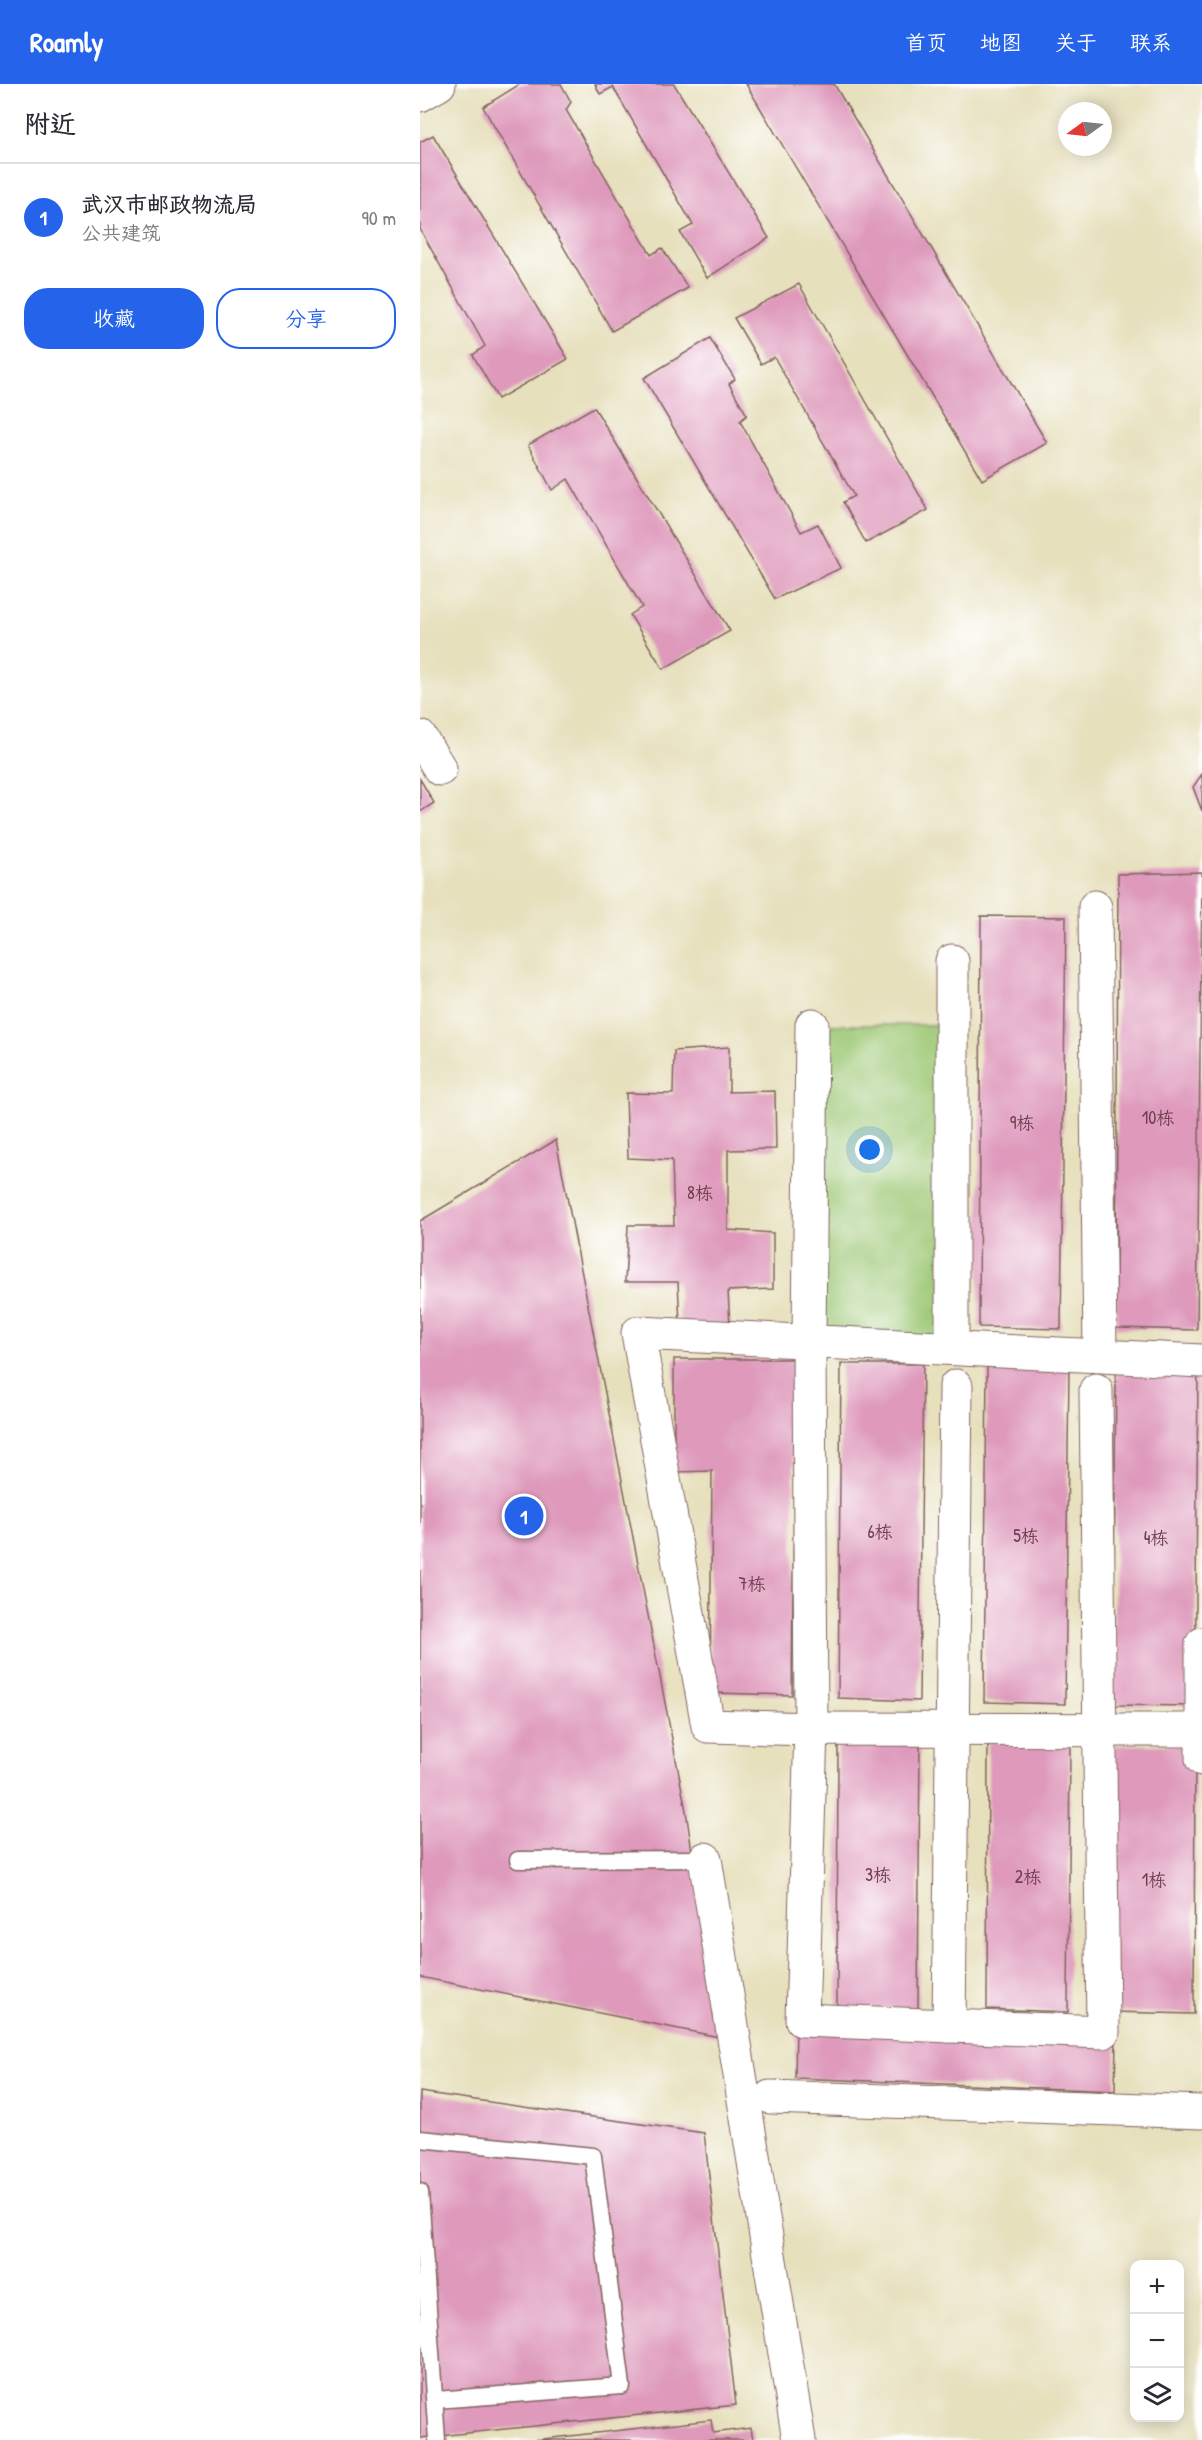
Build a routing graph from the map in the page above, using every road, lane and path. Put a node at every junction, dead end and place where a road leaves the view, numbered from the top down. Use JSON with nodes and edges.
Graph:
{"nodes":[{"id":1,"x":439,"y":84,"type":"edge"},
{"id":2,"x":420,"y":95,"type":"edge"},
{"id":3,"x":420,"y":737,"type":"edge"},
{"id":4,"x":440,"y":770,"type":"dead end"},
{"id":5,"x":1095,"y":907,"type":"dead end"},
{"id":6,"x":952,"y":962,"type":"dead end"},
{"id":7,"x":812,"y":1024,"type":"dead end"},
{"id":8,"x":809,"y":1340,"type":"junction"},
{"id":9,"x":952,"y":1347,"type":"junction"},
{"id":10,"x":1100,"y":1355,"type":"junction"},
{"id":11,"x":1202,"y":1361,"type":"edge"},
{"id":12,"x":956,"y":1386,"type":"dead end"},
{"id":13,"x":1096,"y":1390,"type":"dead end"},
{"id":14,"x":1202,"y":1644,"type":"edge"},
{"id":15,"x":811,"y":1729,"type":"junction"},
{"id":16,"x":954,"y":1730,"type":"junction"},
{"id":17,"x":1101,"y":1730,"type":"junction"},
{"id":18,"x":1201,"y":1730,"type":"edge"},
{"id":19,"x":1202,"y":1759,"type":"edge"},
{"id":20,"x":705,"y":1859,"type":"joint"},
{"id":21,"x":518,"y":1860,"type":"dead end"},
{"id":22,"x":950,"y":2026,"type":"junction"},
{"id":23,"x":770,"y":2097,"type":"dead end"},
{"id":24,"x":1202,"y":2112,"type":"edge"},
{"id":25,"x":420,"y":2139,"type":"edge"},
{"id":26,"x":420,"y":2192,"type":"edge"},
{"id":27,"x":435,"y":2400,"type":"junction"},
{"id":28,"x":437,"y":2440,"type":"edge"},
{"id":29,"x":799,"y":2440,"type":"edge"}],
"edges":[{"from":1,"to":2,"type":"street"},
{"from":3,"to":4,"type":"street"},
{"from":5,"to":10,"type":"street"},
{"from":6,"to":9,"type":"street"},
{"from":7,"to":8,"type":"street"},
{"from":8,"to":9,"type":"street"},
{"from":8,"to":15,"type":"street"},
{"from":8,"to":15,"type":"street"},
{"from":9,"to":10,"type":"street"},
{"from":10,"to":11,"type":"street"},
{"from":12,"to":16,"type":"street"},
{"from":13,"to":17,"type":"street"},
{"from":14,"to":18,"type":"street"},
{"from":15,"to":16,"type":"street"},
{"from":15,"to":22,"type":"street"},
{"from":16,"to":17,"type":"street"},
{"from":16,"to":22,"type":"street"},
{"from":17,"to":18,"type":"street"},
{"from":17,"to":22,"type":"street"},
{"from":18,"to":19,"type":"street"},
{"from":20,"to":21,"type":"lane"},
{"from":20,"to":29,"type":"street"},
{"from":23,"to":24,"type":"street"},
{"from":25,"to":27,"type":"lane"},
{"from":26,"to":27,"type":"lane"},
{"from":27,"to":28,"type":"lane"}]}
